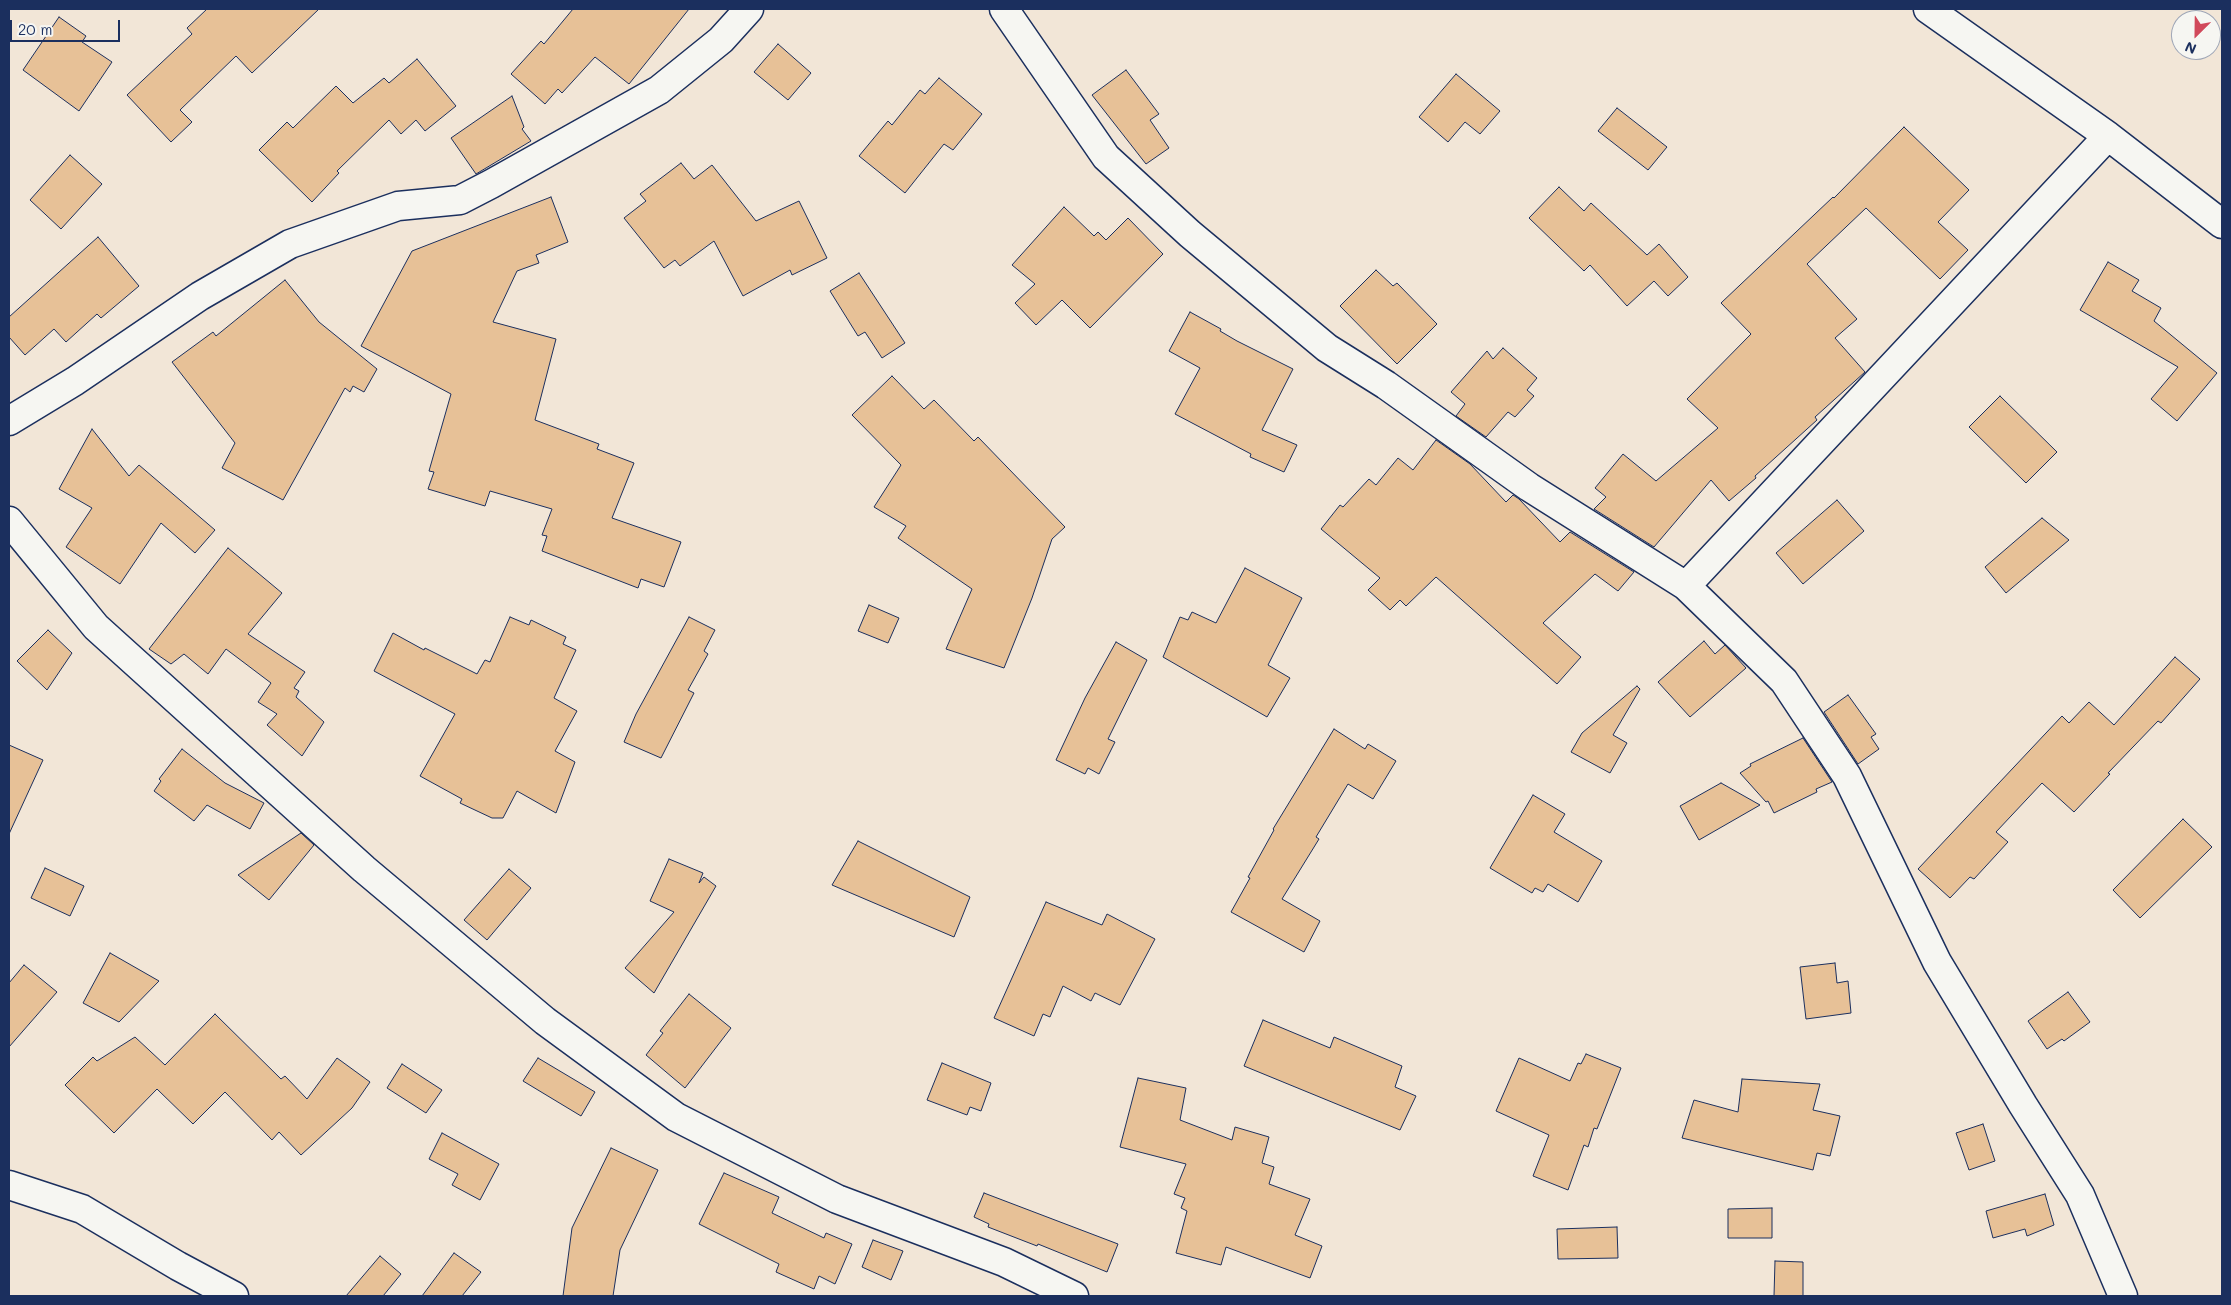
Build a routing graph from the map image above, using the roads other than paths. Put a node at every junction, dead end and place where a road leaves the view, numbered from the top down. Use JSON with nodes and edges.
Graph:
{"nodes":[{"id":1,"x":749,"y":9,"type":"edge"},
{"id":2,"x":1004,"y":9,"type":"edge"},
{"id":3,"x":1928,"y":9,"type":"edge"},
{"id":4,"x":2108,"y":136,"type":"junction"},
{"id":5,"x":2222,"y":224,"type":"edge"},
{"id":6,"x":9,"y":421,"type":"edge"},
{"id":7,"x":9,"y":521,"type":"edge"},
{"id":8,"x":1686,"y":586,"type":"junction"},
{"id":9,"x":9,"y":1185,"type":"edge"},
{"id":10,"x":234,"y":1296,"type":"edge"},
{"id":11,"x":1074,"y":1296,"type":"edge"},
{"id":12,"x":2123,"y":1296,"type":"edge"}],
"edges":[{"from":1,"to":6,"type":"street"},
{"from":2,"to":8,"type":"street"},
{"from":3,"to":4,"type":"street"},
{"from":4,"to":5,"type":"street"},
{"from":4,"to":8,"type":"street"},
{"from":7,"to":11,"type":"street"},
{"from":8,"to":12,"type":"street"},
{"from":9,"to":10,"type":"street"}]}
